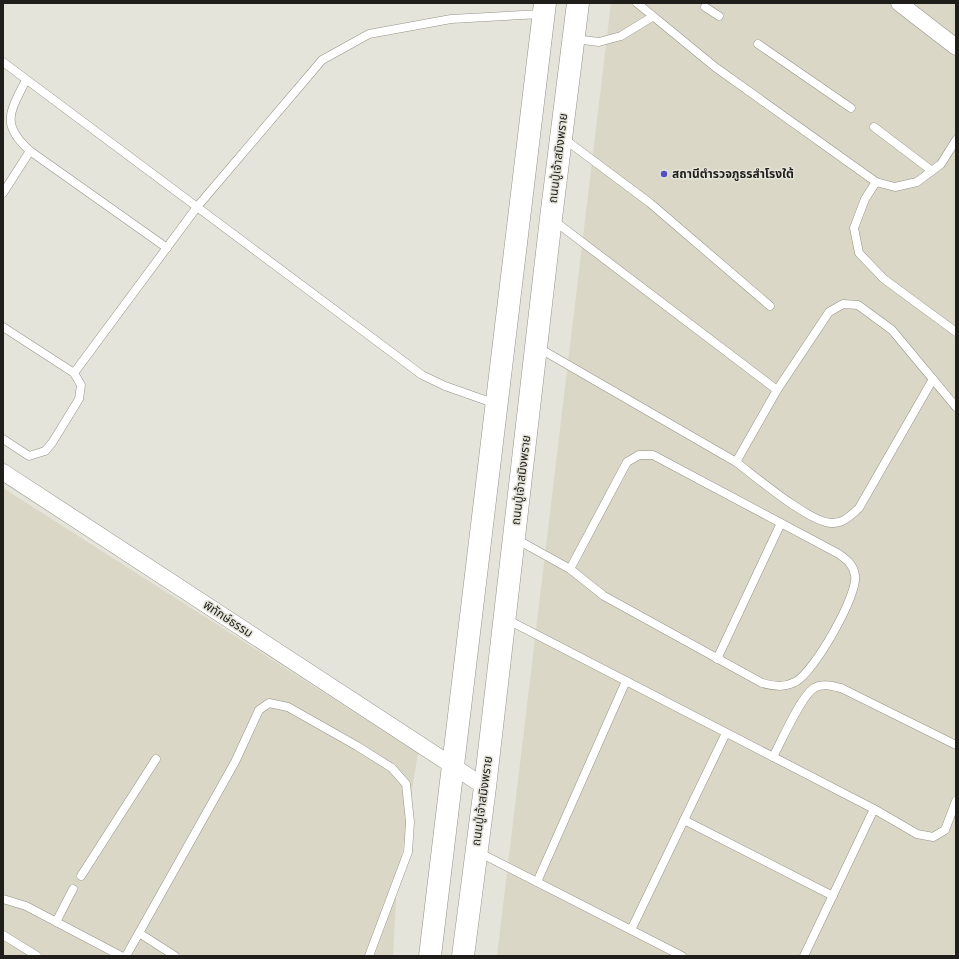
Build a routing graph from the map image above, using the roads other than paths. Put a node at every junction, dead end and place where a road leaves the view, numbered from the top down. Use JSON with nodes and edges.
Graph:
{"nodes":[{"id":1,"x":578,"y":3,"type":"edge"},
{"id":2,"x":637,"y":3,"type":"edge"},
{"id":3,"x":899,"y":3,"type":"edge"},
{"id":4,"x":705,"y":7,"type":"dead end"},
{"id":5,"x":544,"y":8,"type":"edge"},
{"id":6,"x":719,"y":16,"type":"dead end"},
{"id":7,"x":652,"y":17,"type":"junction"},
{"id":8,"x":574,"y":38,"type":"junction"},
{"id":9,"x":758,"y":44,"type":"dead end"},
{"id":10,"x":956,"y":47,"type":"edge"},
{"id":11,"x":3,"y":62,"type":"edge"},
{"id":12,"x":26,"y":80,"type":"junction"},
{"id":13,"x":851,"y":108,"type":"dead end"},
{"id":14,"x":874,"y":127,"type":"dead end"},
{"id":15,"x":956,"y":140,"type":"edge"},
{"id":16,"x":560,"y":142,"type":"junction"},
{"id":17,"x":529,"y":144,"type":"junction"},
{"id":18,"x":30,"y":151,"type":"junction"},
{"id":19,"x":932,"y":171,"type":"junction"},
{"id":20,"x":876,"y":182,"type":"junction"},
{"id":21,"x":3,"y":193,"type":"edge"},
{"id":22,"x":197,"y":207,"type":"junction"},
{"id":23,"x":551,"y":218,"type":"junction"},
{"id":24,"x":167,"y":248,"type":"junction"},
{"id":25,"x":770,"y":306,"type":"dead end"},
{"id":26,"x":3,"y":327,"type":"edge"},
{"id":27,"x":956,"y":332,"type":"edge"},
{"id":28,"x":536,"y":347,"type":"junction"},
{"id":29,"x":74,"y":372,"type":"junction"},
{"id":30,"x":933,"y":379,"type":"junction"},
{"id":31,"x":777,"y":390,"type":"junction"},
{"id":32,"x":497,"y":404,"type":"junction"},
{"id":33,"x":956,"y":407,"type":"edge"},
{"id":34,"x":3,"y":439,"type":"edge"},
{"id":35,"x":736,"y":462,"type":"junction"},
{"id":36,"x":3,"y":472,"type":"edge"},
{"id":37,"x":781,"y":523,"type":"junction"},
{"id":38,"x":514,"y":538,"type":"junction"},
{"id":39,"x":570,"y":569,"type":"junction"},
{"id":40,"x":505,"y":618,"type":"junction"},
{"id":41,"x":717,"y":659,"type":"junction"},
{"id":42,"x":626,"y":681,"type":"junction"},
{"id":43,"x":726,"y":733,"type":"junction"},
{"id":44,"x":956,"y":745,"type":"edge"},
{"id":45,"x":773,"y":757,"type":"junction"},
{"id":46,"x":156,"y":759,"type":"dead end"},
{"id":47,"x":454,"y":765,"type":"junction"},
{"id":48,"x":485,"y":787,"type":"junction"},
{"id":49,"x":956,"y":801,"type":"edge"},
{"id":50,"x":874,"y":809,"type":"junction"},
{"id":51,"x":684,"y":820,"type":"junction"},
{"id":52,"x":476,"y":851,"type":"junction"},
{"id":53,"x":81,"y":876,"type":"dead end"},
{"id":54,"x":537,"y":882,"type":"junction"},
{"id":55,"x":73,"y":889,"type":"dead end"},
{"id":56,"x":833,"y":896,"type":"junction"},
{"id":57,"x":3,"y":899,"type":"edge"},
{"id":58,"x":56,"y":922,"type":"junction"},
{"id":59,"x":631,"y":930,"type":"junction"},
{"id":60,"x":139,"y":933,"type":"junction"},
{"id":61,"x":3,"y":935,"type":"edge"},
{"id":62,"x":37,"y":956,"type":"edge"},
{"id":63,"x":121,"y":956,"type":"edge"},
{"id":64,"x":126,"y":956,"type":"edge"},
{"id":65,"x":175,"y":956,"type":"edge"},
{"id":66,"x":369,"y":956,"type":"edge"},
{"id":67,"x":430,"y":956,"type":"edge"},
{"id":68,"x":463,"y":956,"type":"edge"},
{"id":69,"x":682,"y":956,"type":"edge"},
{"id":70,"x":804,"y":956,"type":"edge"}],
"edges":[{"from":1,"to":8,"type":"main road","name":"ถนนปู่เจ้าสมิงพราย"},
{"from":2,"to":7,"type":"lane"},
{"from":3,"to":10,"type":"street"},
{"from":4,"to":6,"type":"lane"},
{"from":5,"to":17,"type":"main road"},
{"from":5,"to":22,"type":"lane"},
{"from":7,"to":8,"type":"lane"},
{"from":7,"to":20,"type":"lane"},
{"from":8,"to":16,"type":"main road","name":"ถนนปู่เจ้าสมิงพราย"},
{"from":9,"to":13,"type":"lane"},
{"from":11,"to":12,"type":"lane"},
{"from":12,"to":18,"type":"lane"},
{"from":12,"to":22,"type":"lane"},
{"from":14,"to":19,"type":"lane"},
{"from":15,"to":19,"type":"lane"},
{"from":16,"to":17,"type":"main road"},
{"from":16,"to":23,"type":"main road","name":"ถนนปู่เจ้าสมิงพราย"},
{"from":16,"to":25,"type":"lane"},
{"from":17,"to":32,"type":"main road"},
{"from":18,"to":21,"type":"lane"},
{"from":18,"to":24,"type":"lane"},
{"from":19,"to":20,"type":"lane"},
{"from":20,"to":27,"type":"lane"},
{"from":22,"to":24,"type":"lane"},
{"from":22,"to":32,"type":"lane"},
{"from":23,"to":28,"type":"main road","name":"ถนนปู่เจ้าสมิงพราย"},
{"from":23,"to":31,"type":"lane"},
{"from":24,"to":29,"type":"lane"},
{"from":26,"to":29,"type":"lane"},
{"from":28,"to":35,"type":"lane"},
{"from":28,"to":38,"type":"main road","name":"ถนนปู่เจ้าสมิงพราย"},
{"from":29,"to":34,"type":"lane"},
{"from":30,"to":31,"type":"lane"},
{"from":30,"to":33,"type":"lane"},
{"from":30,"to":35,"type":"lane"},
{"from":31,"to":35,"type":"lane"},
{"from":32,"to":47,"type":"main road"},
{"from":36,"to":47,"type":"street","name":"พิทักษ์ธรรม"},
{"from":37,"to":39,"type":"lane"},
{"from":37,"to":41,"type":"lane"},
{"from":37,"to":41,"type":"lane"},
{"from":38,"to":39,"type":"lane"},
{"from":38,"to":40,"type":"main road","name":"ถนนปู่เจ้าสมิงพราย"},
{"from":39,"to":41,"type":"lane"},
{"from":40,"to":42,"type":"lane"},
{"from":40,"to":48,"type":"main road","name":"ถนนปู่เจ้าสมิงพราย"},
{"from":42,"to":43,"type":"lane"},
{"from":42,"to":54,"type":"lane"},
{"from":43,"to":45,"type":"lane"},
{"from":43,"to":51,"type":"lane"},
{"from":44,"to":45,"type":"lane"},
{"from":45,"to":50,"type":"lane"},
{"from":46,"to":53,"type":"lane"},
{"from":47,"to":48,"type":"street","name":"พิทักษ์ธรรม"},
{"from":47,"to":67,"type":"main road"},
{"from":48,"to":52,"type":"main road","name":"ถนนปู่เจ้าสมิงพราย"},
{"from":49,"to":50,"type":"lane"},
{"from":50,"to":56,"type":"lane"},
{"from":51,"to":56,"type":"lane"},
{"from":51,"to":59,"type":"lane"},
{"from":52,"to":54,"type":"lane"},
{"from":52,"to":68,"type":"main road","name":"ถนนปู่เจ้าสมิงพราย"},
{"from":54,"to":59,"type":"lane"},
{"from":55,"to":58,"type":"lane"},
{"from":56,"to":70,"type":"lane"},
{"from":57,"to":58,"type":"lane"},
{"from":58,"to":63,"type":"lane"},
{"from":59,"to":69,"type":"lane"},
{"from":60,"to":64,"type":"lane"},
{"from":60,"to":65,"type":"lane"},
{"from":60,"to":66,"type":"lane"},
{"from":61,"to":62,"type":"lane"}]}
